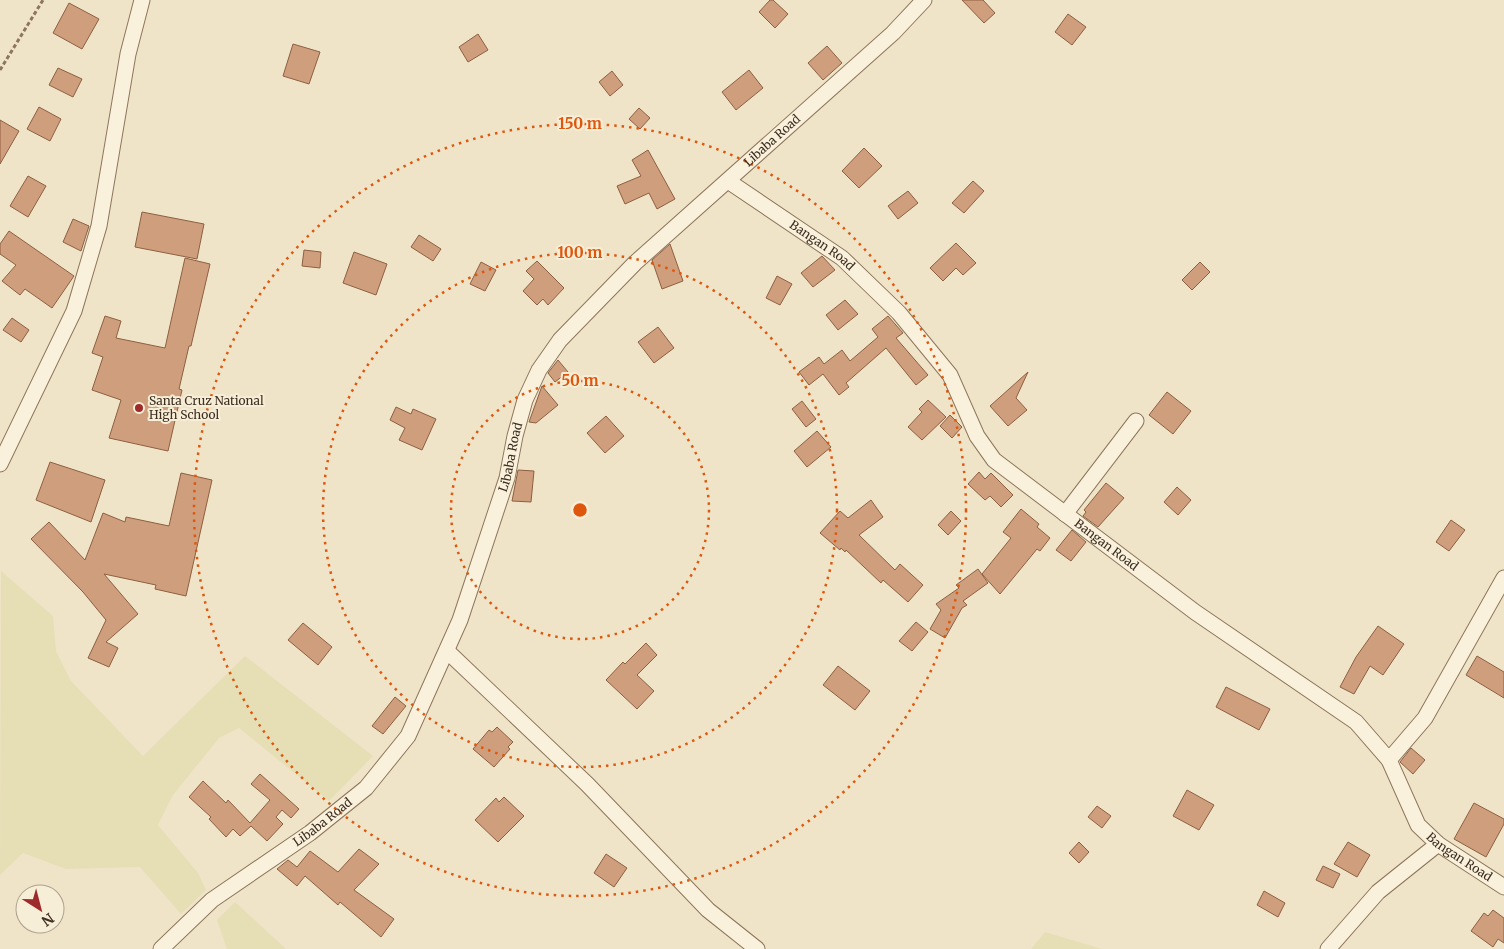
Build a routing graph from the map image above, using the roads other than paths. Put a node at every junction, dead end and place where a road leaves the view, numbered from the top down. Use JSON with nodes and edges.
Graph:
{"nodes":[{"id":1,"x":142,"y":0,"type":"edge"},
{"id":2,"x":924,"y":0,"type":"edge"},
{"id":3,"x":728,"y":181,"type":"junction"},
{"id":4,"x":1136,"y":421,"type":"dead end"},
{"id":5,"x":0,"y":464,"type":"edge"},
{"id":6,"x":1065,"y":514,"type":"junction"},
{"id":7,"x":1504,"y":578,"type":"edge"},
{"id":8,"x":447,"y":651,"type":"junction"},
{"id":9,"x":1389,"y":760,"type":"junction"},
{"id":10,"x":1438,"y":844,"type":"junction"},
{"id":11,"x":1504,"y":887,"type":"edge"},
{"id":12,"x":161,"y":949,"type":"edge"},
{"id":13,"x":756,"y":949,"type":"edge"},
{"id":14,"x":1328,"y":949,"type":"edge"}],
"edges":[{"from":1,"to":5,"type":"street"},
{"from":2,"to":3,"type":"street","name":"Libaba Road"},
{"from":3,"to":6,"type":"street","name":"Bangan Road"},
{"from":3,"to":8,"type":"street","name":"Libaba Road"},
{"from":4,"to":6,"type":"street"},
{"from":6,"to":9,"type":"street","name":"Bangan Road"},
{"from":7,"to":9,"type":"street"},
{"from":8,"to":12,"type":"street","name":"Libaba Road"},
{"from":8,"to":13,"type":"street"},
{"from":9,"to":10,"type":"street","name":"Bangan Road"},
{"from":10,"to":11,"type":"street","name":"Bangan Road"},
{"from":10,"to":14,"type":"street"}]}
